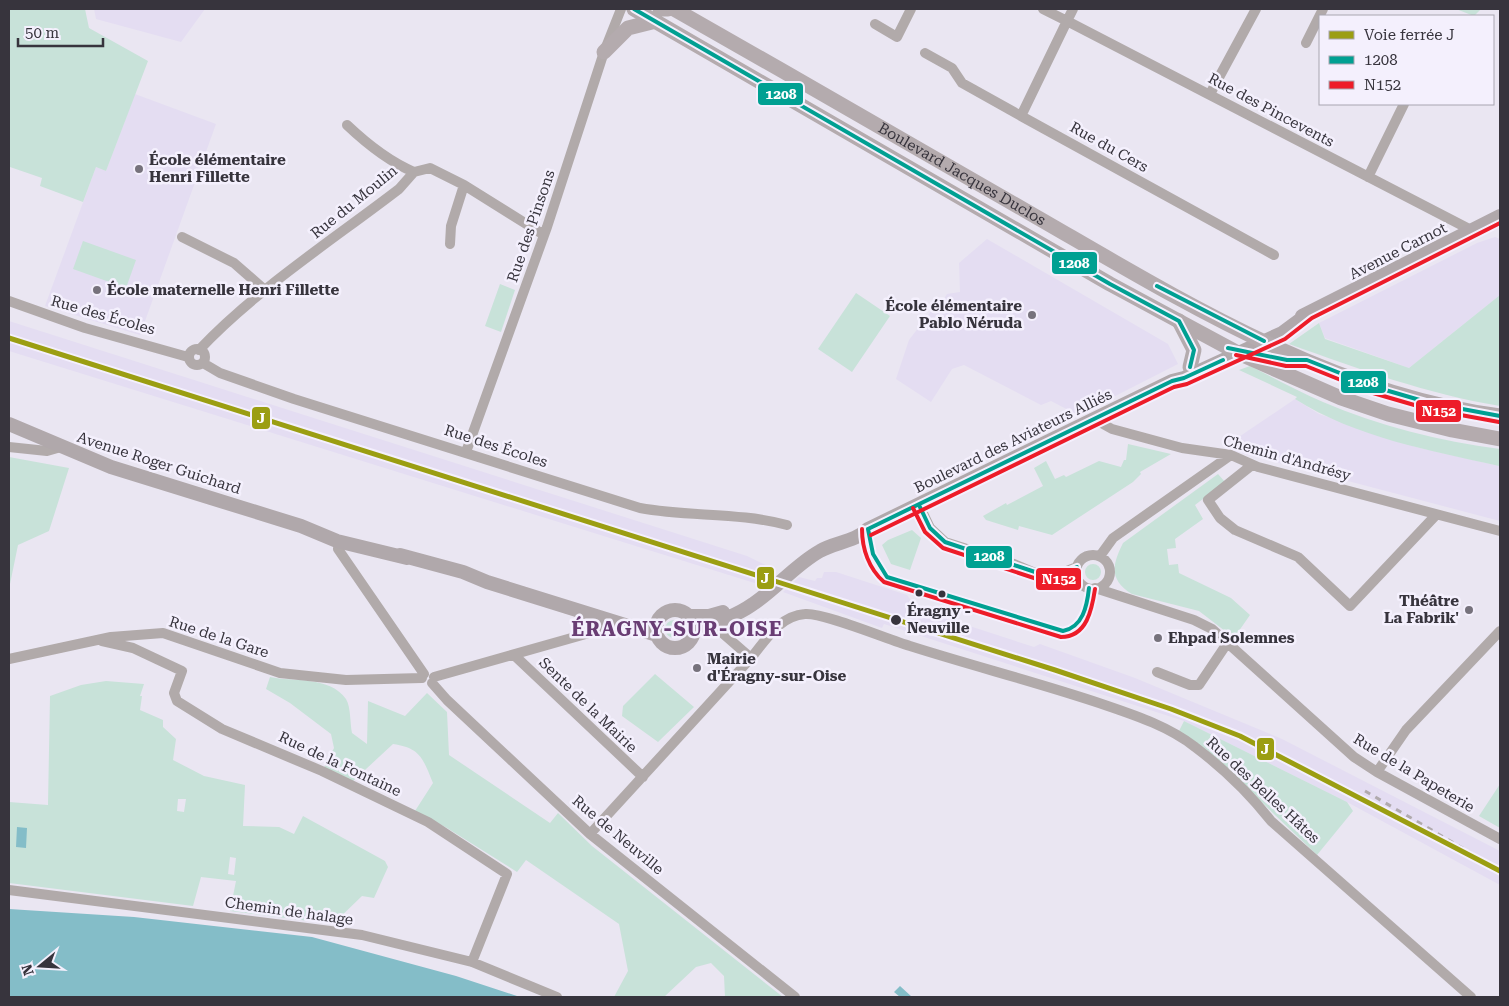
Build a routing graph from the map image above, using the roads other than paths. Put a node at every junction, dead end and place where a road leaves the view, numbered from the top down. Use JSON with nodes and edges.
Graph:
{"nodes":[{"id":1,"x":621,"y":9,"type":"edge"},
{"id":2,"x":634,"y":9,"type":"edge"},
{"id":3,"x":668,"y":9,"type":"edge"},
{"id":4,"x":674,"y":9,"type":"edge"},
{"id":5,"x":911,"y":9,"type":"edge"},
{"id":6,"x":1043,"y":9,"type":"edge"},
{"id":7,"x":1073,"y":9,"type":"edge"},
{"id":8,"x":1256,"y":9,"type":"edge"},
{"id":9,"x":658,"y":15,"type":"edge"},
{"id":10,"x":1319,"y":17,"type":"edge"},
{"id":11,"x":1067,"y":21,"type":"junction"},
{"id":12,"x":875,"y":24,"type":"dead end"},
{"id":13,"x":1306,"y":43,"type":"dead end"},
{"id":14,"x":604,"y":52,"type":"junction"},
{"id":15,"x":925,"y":53,"type":"dead end"},
{"id":16,"x":1210,"y":94,"type":"junction"},
{"id":17,"x":1404,"y":105,"type":"edge"},
{"id":18,"x":1022,"y":116,"type":"junction"},
{"id":19,"x":348,"y":125,"type":"dead end"},
{"id":20,"x":414,"y":172,"type":"junction"},
{"id":21,"x":1368,"y":177,"type":"junction"},
{"id":22,"x":464,"y":185,"type":"junction"},
{"id":23,"x":1500,"y":216,"type":"edge"},
{"id":24,"x":1473,"y":231,"type":"junction"},
{"id":25,"x":544,"y":235,"type":"junction"},
{"id":26,"x":182,"y":237,"type":"dead end"},
{"id":27,"x":450,"y":244,"type":"dead end"},
{"id":28,"x":1274,"y":254,"type":"dead end"},
{"id":29,"x":266,"y":291,"type":"junction"},
{"id":30,"x":9,"y":301,"type":"edge"},
{"id":31,"x":1179,"y":321,"type":"junction"},
{"id":32,"x":1202,"y":332,"type":"junction"},
{"id":33,"x":1246,"y":344,"type":"junction"},
{"id":34,"x":199,"y":350,"type":"junction"},
{"id":35,"x":188,"y":357,"type":"junction"},
{"id":36,"x":1307,"y":360,"type":"junction"},
{"id":37,"x":203,"y":363,"type":"junction"},
{"id":38,"x":1190,"y":367,"type":"junction"},
{"id":39,"x":1172,"y":381,"type":"junction"},
{"id":40,"x":1500,"y":416,"type":"edge"},
{"id":41,"x":1099,"y":417,"type":"junction"},
{"id":42,"x":9,"y":424,"type":"edge"},
{"id":43,"x":1500,"y":439,"type":"edge"},
{"id":44,"x":9,"y":447,"type":"edge"},
{"id":45,"x":61,"y":447,"type":"junction"},
{"id":46,"x":466,"y":452,"type":"junction"},
{"id":47,"x":1232,"y":455,"type":"junction"},
{"id":48,"x":1252,"y":465,"type":"junction"},
{"id":49,"x":919,"y":505,"type":"junction"},
{"id":50,"x":1436,"y":515,"type":"junction"},
{"id":51,"x":787,"y":525,"type":"dead end"},
{"id":52,"x":301,"y":526,"type":"junction"},
{"id":53,"x":868,"y":529,"type":"junction"},
{"id":54,"x":1500,"y":531,"type":"edge"},
{"id":55,"x":363,"y":541,"type":"junction"},
{"id":56,"x":338,"y":542,"type":"junction"},
{"id":57,"x":1100,"y":556,"type":"junction"},
{"id":58,"x":414,"y":560,"type":"junction"},
{"id":59,"x":1077,"y":567,"type":"junction"},
{"id":60,"x":1041,"y":574,"type":"junction"},
{"id":61,"x":1110,"y":575,"type":"junction"},
{"id":62,"x":1078,"y":579,"type":"junction"},
{"id":63,"x":1095,"y":588,"type":"junction"},
{"id":64,"x":1122,"y":596,"type":"junction"},
{"id":65,"x":689,"y":616,"type":"junction"},
{"id":66,"x":624,"y":623,"type":"junction"},
{"id":67,"x":712,"y":624,"type":"junction"},
{"id":68,"x":656,"y":629,"type":"junction"},
{"id":69,"x":693,"y":630,"type":"junction"},
{"id":70,"x":1500,"y":631,"type":"edge"},
{"id":71,"x":102,"y":641,"type":"junction"},
{"id":72,"x":1228,"y":642,"type":"junction"},
{"id":73,"x":514,"y":655,"type":"junction"},
{"id":74,"x":751,"y":658,"type":"junction"},
{"id":75,"x":9,"y":659,"type":"edge"},
{"id":76,"x":1157,"y":672,"type":"dead end"},
{"id":77,"x":428,"y":678,"type":"junction"},
{"id":78,"x":1377,"y":772,"type":"junction"},
{"id":79,"x":643,"y":777,"type":"junction"},
{"id":80,"x":590,"y":834,"type":"junction"},
{"id":81,"x":1500,"y":839,"type":"edge"},
{"id":82,"x":9,"y":890,"type":"edge"},
{"id":83,"x":472,"y":962,"type":"junction"},
{"id":84,"x":557,"y":997,"type":"edge"},
{"id":85,"x":795,"y":997,"type":"edge"},
{"id":86,"x":1471,"y":997,"type":"edge"}],
"edges":[{"from":1,"to":14,"type":"street","name":"Rue des Pinsons"},
{"from":2,"to":9,"type":"main road","name":"Boulevard Jacques Duclos"},
{"from":3,"to":9,"type":"main road"},
{"from":4,"to":33,"type":"main road","name":"Boulevard Jacques Duclos"},
{"from":5,"to":12,"type":"street"},
{"from":6,"to":11,"type":"street","name":"Rue des Pincevents"},
{"from":7,"to":11,"type":"street"},
{"from":8,"to":16,"type":"street"},
{"from":9,"to":14,"type":"main road"},
{"from":9,"to":31,"type":"main road","name":"Boulevard Jacques Duclos"},
{"from":10,"to":13,"type":"street"},
{"from":11,"to":16,"type":"street","name":"Rue des Pincevents"},
{"from":11,"to":18,"type":"street"},
{"from":14,"to":25,"type":"street","name":"Rue des Pinsons"},
{"from":15,"to":18,"type":"street","name":"Rue du Cers"},
{"from":16,"to":21,"type":"street","name":"Rue des Pincevents"},
{"from":17,"to":21,"type":"street"},
{"from":18,"to":28,"type":"street","name":"Rue du Cers"},
{"from":19,"to":20,"type":"street"},
{"from":20,"to":22,"type":"street","name":"Rue du Moulin"},
{"from":20,"to":29,"type":"street","name":"Rue du Moulin"},
{"from":21,"to":24,"type":"street","name":"Rue des Pincevents"},
{"from":22,"to":25,"type":"street","name":"Rue du Moulin"},
{"from":22,"to":27,"type":"street"},
{"from":23,"to":24,"type":"main road","name":"Avenue Carnot"},
{"from":24,"to":33,"type":"main road","name":"Avenue Carnot"},
{"from":25,"to":46,"type":"street","name":"Rue des Pinsons"},
{"from":26,"to":29,"type":"street"},
{"from":29,"to":34,"type":"street","name":"Rue du Moulin"},
{"from":30,"to":35,"type":"street","name":"Rue des Écoles"},
{"from":31,"to":32,"type":"main road","name":"Boulevard Jacques Duclos"},
{"from":31,"to":38,"type":"main road"},
{"from":32,"to":33,"type":"main road","name":"Boulevard Jacques Duclos"},
{"from":32,"to":33,"type":"main road"},
{"from":33,"to":36,"type":"main road"},
{"from":33,"to":36,"type":"main road"},
{"from":33,"to":38,"type":"main road","name":"Boulevard des Aviateurs Alliés"},
{"from":33,"to":39,"type":"main road","name":"Boulevard des Aviateurs Alliés"},
{"from":33,"to":43,"type":"main road","name":"Boulevard Jacques Duclos"},
{"from":34,"to":35,"type":"street"},
{"from":34,"to":37,"type":"street"},
{"from":35,"to":37,"type":"street"},
{"from":36,"to":40,"type":"main road"},
{"from":37,"to":46,"type":"street","name":"Rue des Écoles"},
{"from":38,"to":39,"type":"main road","name":"Boulevard des Aviateurs Alliés"},
{"from":39,"to":41,"type":"main road","name":"Boulevard des Aviateurs Alliés"},
{"from":41,"to":47,"type":"street","name":"Chemin d'Andrésy"},
{"from":41,"to":49,"type":"main road","name":"Boulevard des Aviateurs Alliés"},
{"from":42,"to":45,"type":"main road","name":"Avenue Roger Guichard"},
{"from":44,"to":45,"type":"street"},
{"from":45,"to":52,"type":"main road","name":"Avenue Roger Guichard"},
{"from":46,"to":51,"type":"street","name":"Rue des Écoles"},
{"from":47,"to":48,"type":"street","name":"Chemin d'Andrésy"},
{"from":47,"to":57,"type":"street"},
{"from":48,"to":50,"type":"street","name":"Chemin d'Andrésy"},
{"from":48,"to":50,"type":"street"},
{"from":49,"to":53,"type":"main road","name":"Boulevard des Aviateurs Alliés"},
{"from":49,"to":60,"type":"street"},
{"from":50,"to":54,"type":"street","name":"Chemin d'Andrésy"},
{"from":52,"to":55,"type":"main road","name":"Avenue Roger Guichard"},
{"from":52,"to":56,"type":"main road","name":"Avenue Roger Guichard"},
{"from":53,"to":65,"type":"main road","name":"Boulevard des Aviateurs Alliés"},
{"from":53,"to":67,"type":"main road","name":"Boulevard des Aviateurs Alliés"},
{"from":55,"to":56,"type":"main road"},
{"from":55,"to":58,"type":"main road","name":"Avenue Roger Guichard"},
{"from":56,"to":58,"type":"main road","name":"Avenue Roger Guichard"},
{"from":56,"to":77,"type":"street","name":"Rue de Neuville"},
{"from":57,"to":59,"type":"street"},
{"from":57,"to":61,"type":"street"},
{"from":58,"to":66,"type":"main road","name":"Avenue Roger Guichard"},
{"from":59,"to":60,"type":"street"},
{"from":59,"to":62,"type":"street"},
{"from":60,"to":62,"type":"street"},
{"from":61,"to":63,"type":"street"},
{"from":61,"to":64,"type":"street"},
{"from":62,"to":63,"type":"street"},
{"from":63,"to":64,"type":"street","name":"Rue de la Papeterie"},
{"from":64,"to":72,"type":"street","name":"Rue de la Papeterie"},
{"from":65,"to":68,"type":"main road"},
{"from":65,"to":69,"type":"main road"},
{"from":66,"to":68,"type":"main road","name":"Avenue Roger Guichard"},
{"from":66,"to":73,"type":"street","name":"Rue de la Gare"},
{"from":67,"to":69,"type":"main road","name":"Boulevard des Aviateurs Alliés"},
{"from":67,"to":74,"type":"street"},
{"from":68,"to":69,"type":"main road"},
{"from":70,"to":78,"type":"street"},
{"from":71,"to":75,"type":"street","name":"Rue de la Gare"},
{"from":71,"to":77,"type":"street","name":"Rue de la Gare"},
{"from":71,"to":83,"type":"street","name":"Rue de la Fontaine"},
{"from":72,"to":76,"type":"street"},
{"from":72,"to":78,"type":"street","name":"Rue de la Papeterie"},
{"from":73,"to":77,"type":"street","name":"Rue de la Gare"},
{"from":73,"to":79,"type":"street","name":"Sente de la Mairie"},
{"from":74,"to":79,"type":"street","name":"Rue des Belles Hâtes"},
{"from":74,"to":86,"type":"street","name":"Rue des Belles Hâtes"},
{"from":77,"to":80,"type":"street","name":"Rue de Neuville"},
{"from":78,"to":81,"type":"street","name":"Rue de la Papeterie"},
{"from":79,"to":80,"type":"street","name":"Rue des Belles Hâtes"},
{"from":80,"to":85,"type":"street","name":"Rue de Neuville"},
{"from":82,"to":83,"type":"street","name":"Chemin de halage"},
{"from":83,"to":84,"type":"street","name":"Chemin de halage"}]}
